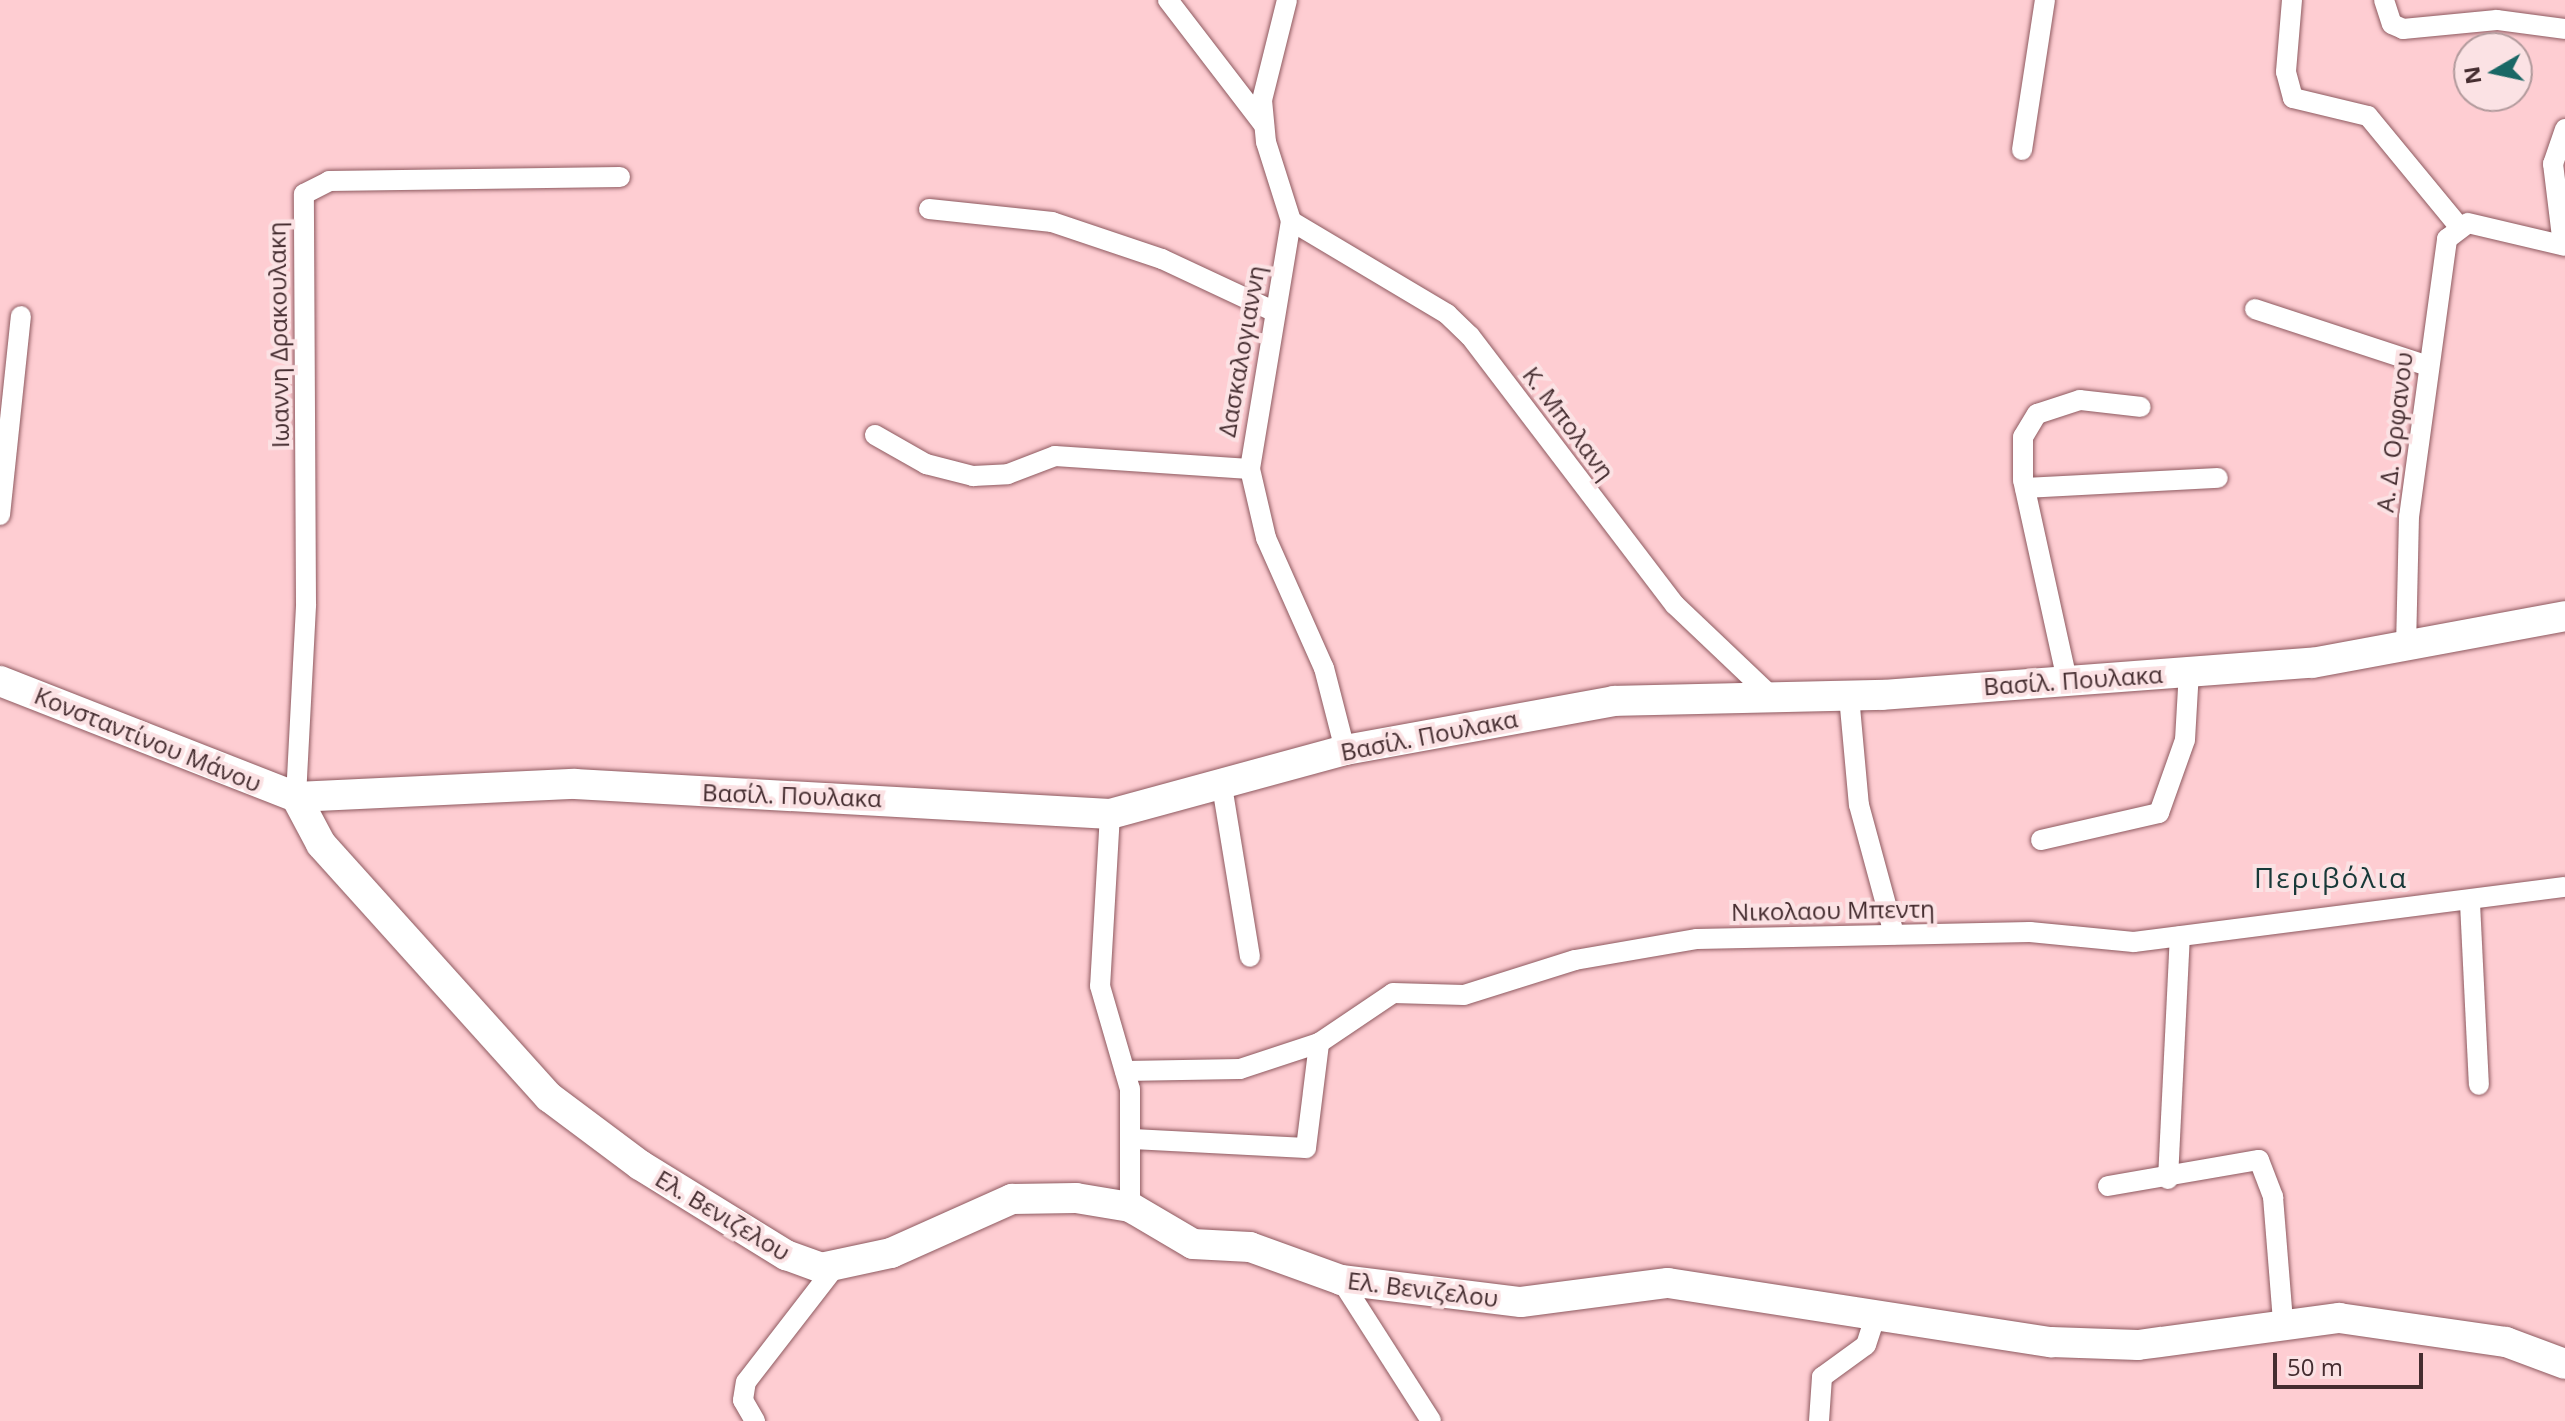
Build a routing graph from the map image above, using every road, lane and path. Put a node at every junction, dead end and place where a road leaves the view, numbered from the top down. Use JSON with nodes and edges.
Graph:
{"nodes":[{"id":1,"x":1168,"y":0,"type":"edge"},
{"id":2,"x":1287,"y":0,"type":"edge"},
{"id":3,"x":2045,"y":0,"type":"edge"},
{"id":4,"x":2292,"y":0,"type":"edge"},
{"id":5,"x":2384,"y":0,"type":"edge"},
{"id":6,"x":2565,"y":29,"type":"edge"},
{"id":7,"x":1264,"y":125,"type":"junction"},
{"id":8,"x":2565,"y":129,"type":"edge"},
{"id":9,"x":2022,"y":150,"type":"dead end"},
{"id":10,"x":620,"y":177,"type":"dead end"},
{"id":11,"x":929,"y":209,"type":"dead end"},
{"id":12,"x":1291,"y":221,"type":"junction"},
{"id":13,"x":2457,"y":226,"type":"junction"},
{"id":14,"x":2564,"y":246,"type":"edge"},
{"id":15,"x":2255,"y":309,"type":"dead end"},
{"id":16,"x":1273,"y":311,"type":"junction"},
{"id":17,"x":21,"y":316,"type":"dead end"},
{"id":18,"x":2428,"y":366,"type":"junction"},
{"id":19,"x":2141,"y":407,"type":"dead end"},
{"id":20,"x":875,"y":435,"type":"dead end"},
{"id":21,"x":1250,"y":469,"type":"junction"},
{"id":22,"x":2218,"y":478,"type":"dead end"},
{"id":23,"x":2025,"y":488,"type":"junction"},
{"id":24,"x":0,"y":515,"type":"edge"},
{"id":25,"x":2565,"y":616,"type":"edge"},
{"id":26,"x":2406,"y":648,"type":"junction"},
{"id":27,"x":2189,"y":671,"type":"junction"},
{"id":28,"x":2067,"y":680,"type":"junction"},
{"id":29,"x":0,"y":681,"type":"edge"},
{"id":30,"x":1849,"y":696,"type":"junction"},
{"id":31,"x":1773,"y":698,"type":"junction"},
{"id":32,"x":1345,"y":750,"type":"junction"},
{"id":33,"x":1222,"y":786,"type":"junction"},
{"id":34,"x":296,"y":797,"type":"junction"},
{"id":35,"x":1110,"y":814,"type":"junction"},
{"id":36,"x":2041,"y":840,"type":"dead end"},
{"id":37,"x":2565,"y":887,"type":"edge"},
{"id":38,"x":2470,"y":903,"type":"junction"},
{"id":39,"x":1894,"y":934,"type":"junction"},
{"id":40,"x":2180,"y":936,"type":"junction"},
{"id":41,"x":1250,"y":957,"type":"dead end"},
{"id":42,"x":1319,"y":1043,"type":"junction"},
{"id":43,"x":1125,"y":1071,"type":"junction"},
{"id":44,"x":2479,"y":1085,"type":"dead end"},
{"id":45,"x":1133,"y":1139,"type":"junction"},
{"id":46,"x":2168,"y":1179,"type":"junction"},
{"id":47,"x":2108,"y":1186,"type":"dead end"},
{"id":48,"x":1130,"y":1207,"type":"junction"},
{"id":49,"x":835,"y":1267,"type":"junction"},
{"id":50,"x":1341,"y":1280,"type":"junction"},
{"id":51,"x":1876,"y":1314,"type":"junction"},
{"id":52,"x":2283,"y":1321,"type":"junction"},
{"id":53,"x":2565,"y":1364,"type":"edge"},
{"id":54,"x":755,"y":1421,"type":"edge"},
{"id":55,"x":1431,"y":1421,"type":"edge"},
{"id":56,"x":1819,"y":1421,"type":"edge"}],
"edges":[{"from":1,"to":7,"type":"street"},
{"from":2,"to":7,"type":"street","name":"Δασκαλογιαννη"},
{"from":3,"to":9,"type":"street"},
{"from":4,"to":13,"type":"street"},
{"from":5,"to":6,"type":"street"},
{"from":7,"to":12,"type":"street","name":"Δασκαλογιαννη"},
{"from":8,"to":14,"type":"street"},
{"from":10,"to":34,"type":"street","name":"Ιωαννη Δρακουλακη"},
{"from":11,"to":16,"type":"street"},
{"from":12,"to":16,"type":"street","name":"Δασκαλογιαννη"},
{"from":12,"to":31,"type":"street","name":"Κ. Μπολανη"},
{"from":13,"to":14,"type":"street"},
{"from":13,"to":18,"type":"street","name":"Α. Δ. Ορφανου"},
{"from":15,"to":18,"type":"street"},
{"from":16,"to":21,"type":"street","name":"Δασκαλογιαννη"},
{"from":17,"to":24,"type":"street"},
{"from":18,"to":26,"type":"street","name":"Α. Δ. Ορφανου"},
{"from":19,"to":23,"type":"street"},
{"from":20,"to":21,"type":"street"},
{"from":21,"to":32,"type":"street","name":"Δασκαλογιαννη"},
{"from":22,"to":23,"type":"street"},
{"from":23,"to":28,"type":"street"},
{"from":25,"to":26,"type":"main road","name":"Βασίλ. Πουλακα"},
{"from":26,"to":27,"type":"main road","name":"Βασίλ. Πουλακα"},
{"from":27,"to":28,"type":"main road","name":"Βασίλ. Πουλακα"},
{"from":27,"to":36,"type":"street"},
{"from":28,"to":30,"type":"main road","name":"Βασίλ. Πουλακα"},
{"from":29,"to":34,"type":"main road","name":"Κονσταντίνου Μάνου"},
{"from":30,"to":31,"type":"main road","name":"Βασίλ. Πουλακα"},
{"from":30,"to":39,"type":"street"},
{"from":31,"to":32,"type":"main road","name":"Βασίλ. Πουλακα"},
{"from":32,"to":33,"type":"main road","name":"Βασίλ. Πουλακα"},
{"from":33,"to":35,"type":"main road","name":"Βασίλ. Πουλακα"},
{"from":33,"to":41,"type":"street"},
{"from":34,"to":35,"type":"main road","name":"Βασίλ. Πουλακα"},
{"from":34,"to":49,"type":"main road","name":"Ελ. Βενιζελου"},
{"from":35,"to":43,"type":"street"},
{"from":37,"to":38,"type":"street","name":"Νικολαου Μπεντη"},
{"from":38,"to":40,"type":"street","name":"Νικολαου Μπεντη"},
{"from":38,"to":44,"type":"street"},
{"from":39,"to":40,"type":"street","name":"Νικολαου Μπεντη"},
{"from":39,"to":42,"type":"street","name":"Νικολαου Μπεντη"},
{"from":40,"to":46,"type":"street"},
{"from":42,"to":43,"type":"street","name":"Νικολαου Μπεντη"},
{"from":42,"to":45,"type":"street"},
{"from":43,"to":45,"type":"street"},
{"from":45,"to":48,"type":"street"},
{"from":46,"to":47,"type":"street"},
{"from":46,"to":52,"type":"street"},
{"from":48,"to":49,"type":"main road","name":"Ελ. Βενιζελου"},
{"from":48,"to":50,"type":"main road","name":"Ελ. Βενιζελου"},
{"from":49,"to":54,"type":"street"},
{"from":50,"to":51,"type":"main road","name":"Ελ. Βενιζελου"},
{"from":50,"to":55,"type":"street"},
{"from":51,"to":52,"type":"main road","name":"Ελ. Βενιζελου"},
{"from":51,"to":56,"type":"street"},
{"from":52,"to":53,"type":"main road","name":"Ελ. Βενιζελου"}]}
